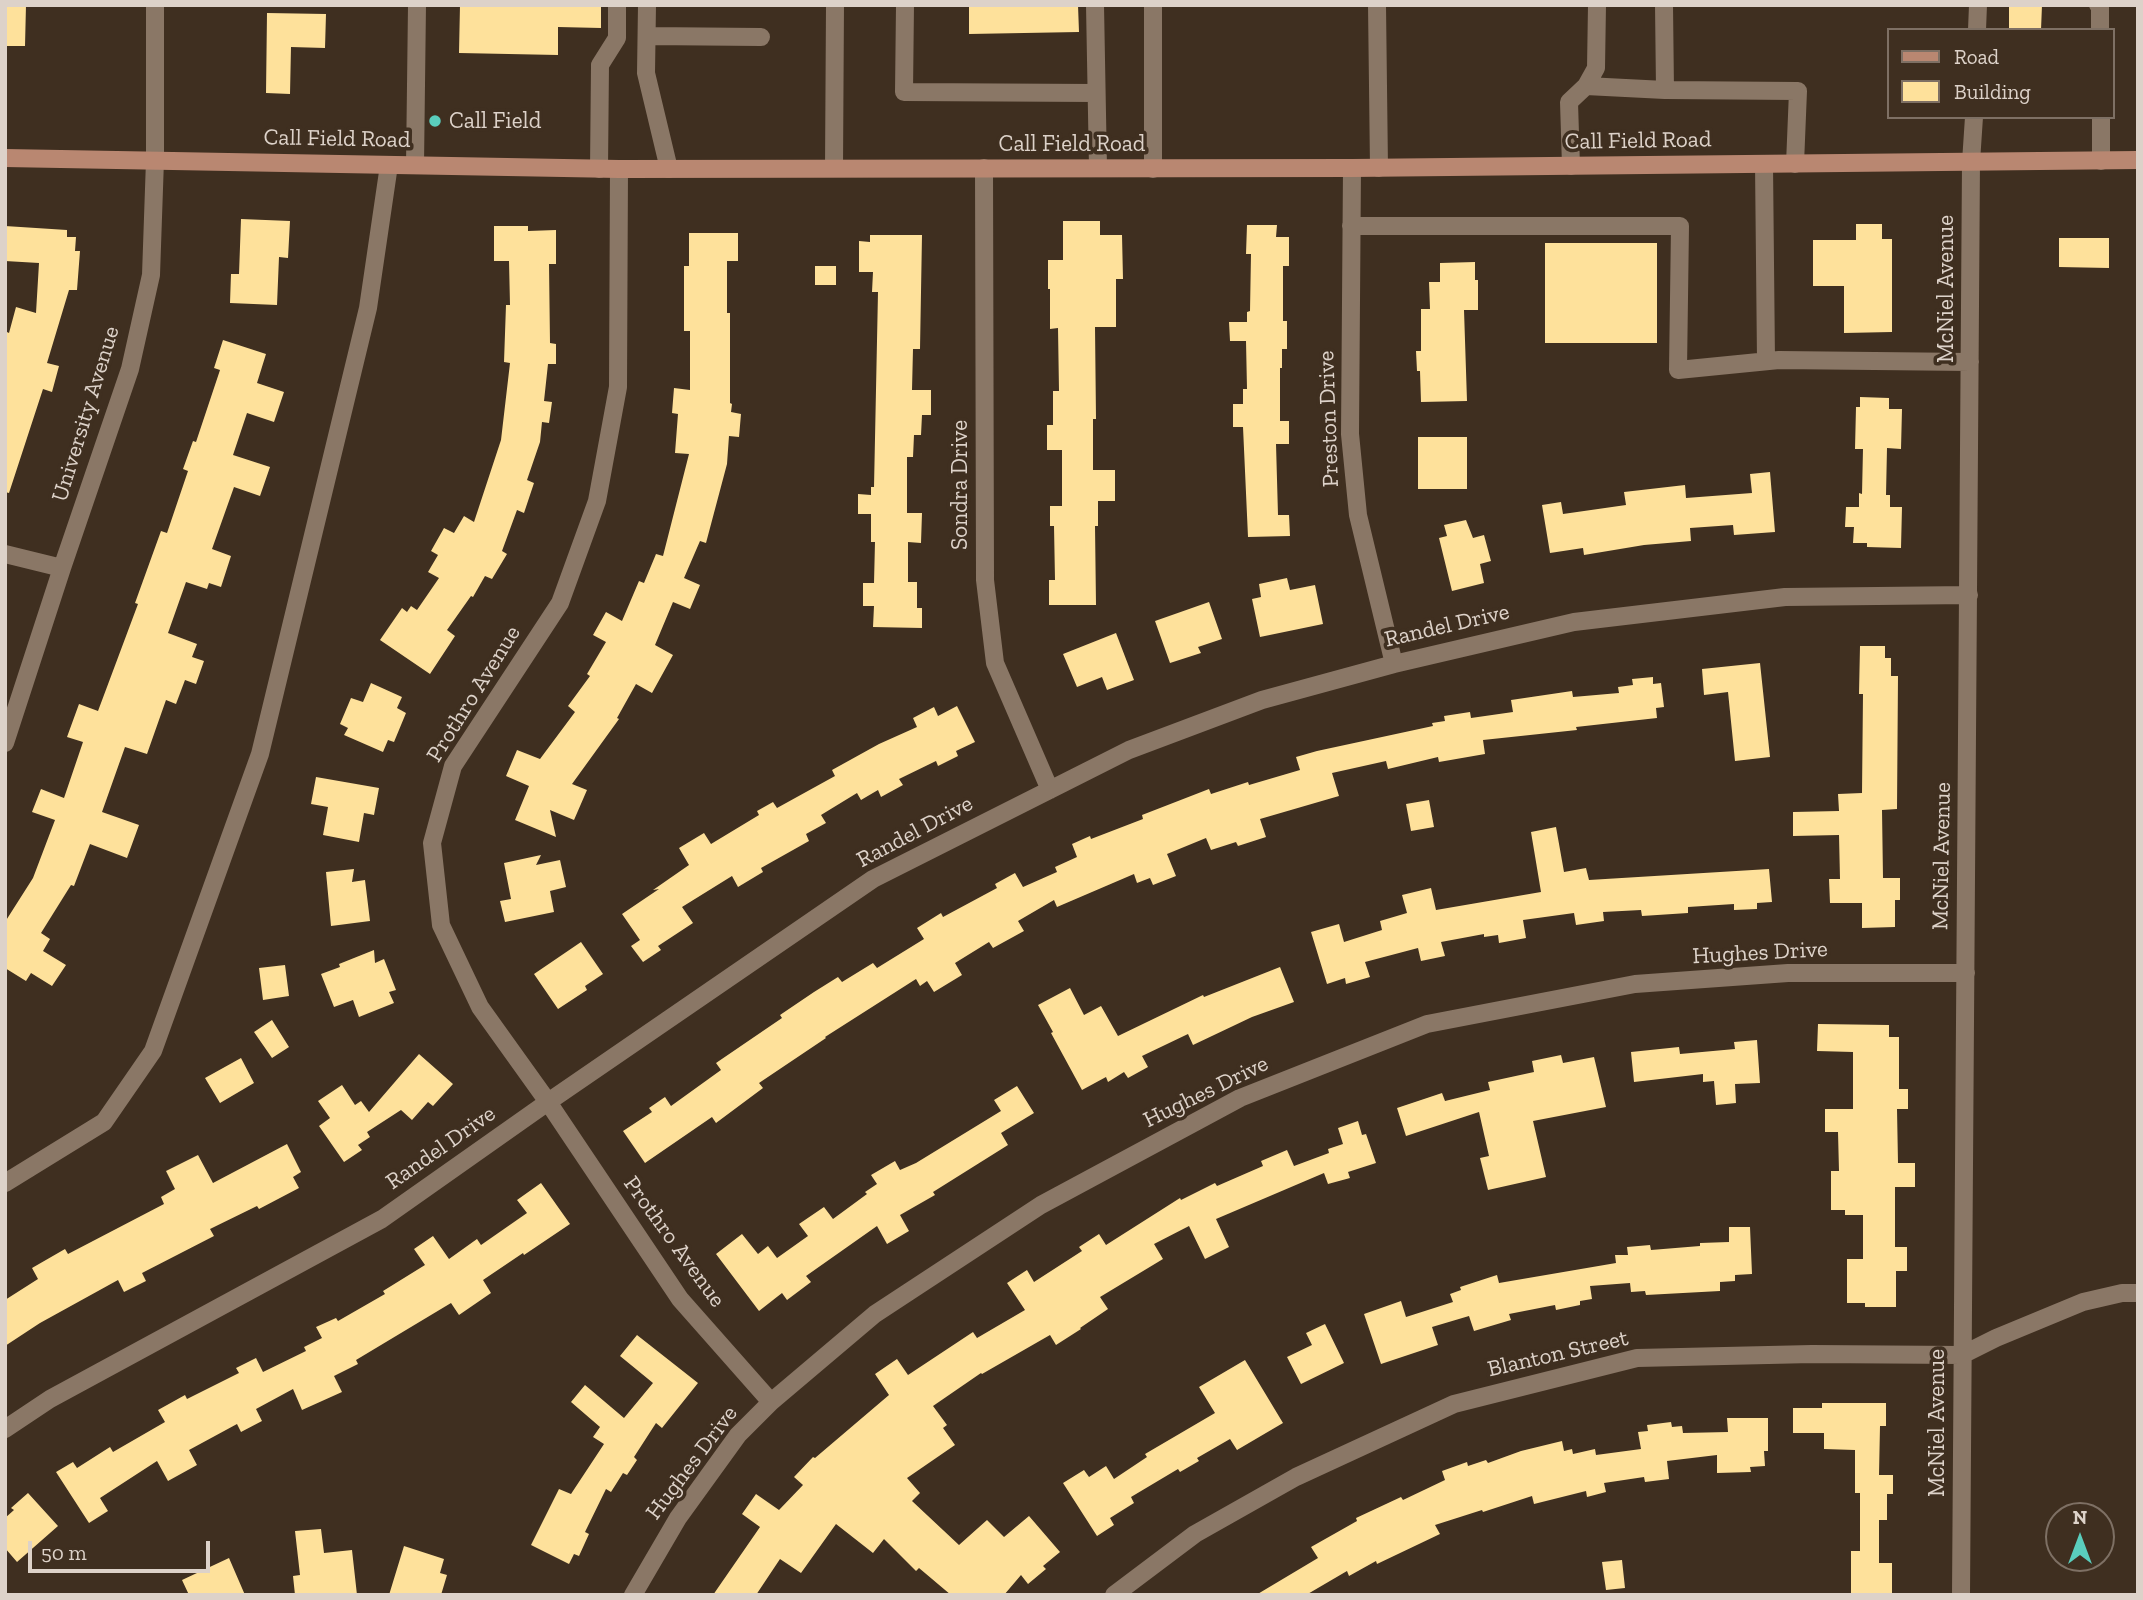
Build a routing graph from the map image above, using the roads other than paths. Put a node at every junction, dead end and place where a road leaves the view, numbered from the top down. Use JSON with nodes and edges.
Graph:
{"nodes":[{"id":1,"x":155,"y":5,"type":"edge"},
{"id":2,"x":417,"y":5,"type":"edge"},
{"id":3,"x":617,"y":5,"type":"edge"},
{"id":4,"x":647,"y":5,"type":"edge"},
{"id":5,"x":835,"y":5,"type":"edge"},
{"id":6,"x":905,"y":5,"type":"edge"},
{"id":7,"x":1095,"y":5,"type":"edge"},
{"id":8,"x":1153,"y":5,"type":"edge"},
{"id":9,"x":1377,"y":5,"type":"edge"},
{"id":10,"x":1597,"y":5,"type":"edge"},
{"id":11,"x":1664,"y":5,"type":"edge"},
{"id":12,"x":1978,"y":5,"type":"edge"},
{"id":13,"x":2098,"y":5,"type":"edge"},
{"id":14,"x":1978,"y":28,"type":"edge"},
{"id":15,"x":2100,"y":28,"type":"edge"},
{"id":16,"x":647,"y":36,"type":"junction"},
{"id":17,"x":761,"y":37,"type":"dead end"},
{"id":18,"x":1586,"y":86,"type":"junction"},
{"id":19,"x":1665,"y":90,"type":"junction"},
{"id":20,"x":1096,"y":93,"type":"junction"},
{"id":21,"x":1974,"y":119,"type":"edge"},
{"id":22,"x":2101,"y":119,"type":"edge"},
{"id":23,"x":5,"y":158,"type":"edge"},
{"id":24,"x":155,"y":160,"type":"junction"},
{"id":25,"x":2138,"y":160,"type":"edge"},
{"id":26,"x":2102,"y":161,"type":"junction"},
{"id":27,"x":1971,"y":162,"type":"junction"},
{"id":28,"x":1795,"y":163,"type":"junction"},
{"id":29,"x":1764,"y":164,"type":"junction"},
{"id":30,"x":390,"y":165,"type":"junction"},
{"id":31,"x":415,"y":165,"type":"junction"},
{"id":32,"x":1571,"y":166,"type":"junction"},
{"id":33,"x":1379,"y":167,"type":"junction"},
{"id":34,"x":834,"y":168,"type":"junction"},
{"id":35,"x":984,"y":168,"type":"junction"},
{"id":36,"x":1098,"y":168,"type":"junction"},
{"id":37,"x":1352,"y":168,"type":"junction"},
{"id":38,"x":599,"y":169,"type":"junction"},
{"id":39,"x":619,"y":169,"type":"junction"},
{"id":40,"x":669,"y":169,"type":"junction"},
{"id":41,"x":1153,"y":169,"type":"junction"},
{"id":42,"x":1352,"y":226,"type":"junction"},
{"id":43,"x":1766,"y":361,"type":"junction"},
{"id":44,"x":1970,"y":362,"type":"junction"},
{"id":45,"x":5,"y":554,"type":"edge"},
{"id":46,"x":62,"y":568,"type":"junction"},
{"id":47,"x":1969,"y":595,"type":"junction"},
{"id":48,"x":1394,"y":664,"type":"junction"},
{"id":49,"x":5,"y":743,"type":"edge"},
{"id":50,"x":1050,"y":790,"type":"junction"},
{"id":51,"x":1966,"y":973,"type":"junction"},
{"id":52,"x":548,"y":1102,"type":"junction"},
{"id":53,"x":5,"y":1183,"type":"edge"},
{"id":54,"x":2138,"y":1293,"type":"edge"},
{"id":55,"x":1962,"y":1356,"type":"junction"},
{"id":56,"x":771,"y":1402,"type":"junction"},
{"id":57,"x":5,"y":1429,"type":"edge"},
{"id":58,"x":633,"y":1595,"type":"edge"},
{"id":59,"x":1114,"y":1595,"type":"edge"},
{"id":60,"x":1961,"y":1595,"type":"edge"}],
"edges":[{"from":1,"to":24,"type":"street","name":"University Avenue"},
{"from":2,"to":31,"type":"street"},
{"from":3,"to":38,"type":"street"},
{"from":4,"to":16,"type":"street"},
{"from":5,"to":34,"type":"street"},
{"from":6,"to":20,"type":"street"},
{"from":7,"to":20,"type":"street"},
{"from":8,"to":41,"type":"street"},
{"from":9,"to":33,"type":"street"},
{"from":10,"to":18,"type":"street"},
{"from":11,"to":19,"type":"street"},
{"from":12,"to":14,"type":"street"},
{"from":13,"to":15,"type":"street"},
{"from":16,"to":17,"type":"street"},
{"from":16,"to":40,"type":"street"},
{"from":18,"to":19,"type":"street"},
{"from":18,"to":32,"type":"street"},
{"from":19,"to":28,"type":"street"},
{"from":20,"to":36,"type":"street"},
{"from":21,"to":27,"type":"street","name":"McNiel Avenue"},
{"from":22,"to":26,"type":"street"},
{"from":23,"to":24,"type":"main road","name":"Call Field Road"},
{"from":24,"to":30,"type":"main road","name":"Call Field Road"},
{"from":24,"to":46,"type":"street","name":"University Avenue"},
{"from":25,"to":26,"type":"main road","name":"Call Field Road"},
{"from":26,"to":27,"type":"main road","name":"Call Field Road"},
{"from":27,"to":28,"type":"main road","name":"Call Field Road"},
{"from":27,"to":44,"type":"street","name":"McNiel Avenue"},
{"from":28,"to":29,"type":"main road","name":"Call Field Road"},
{"from":29,"to":32,"type":"main road","name":"Call Field Road"},
{"from":29,"to":43,"type":"street"},
{"from":30,"to":31,"type":"main road","name":"Call Field Road"},
{"from":30,"to":53,"type":"street"},
{"from":31,"to":38,"type":"main road","name":"Call Field Road"},
{"from":32,"to":33,"type":"main road","name":"Call Field Road"},
{"from":33,"to":37,"type":"main road","name":"Call Field Road"},
{"from":34,"to":35,"type":"main road","name":"Call Field Road"},
{"from":34,"to":40,"type":"main road","name":"Call Field Road"},
{"from":35,"to":36,"type":"main road","name":"Call Field Road"},
{"from":35,"to":50,"type":"street","name":"Sondra Drive"},
{"from":36,"to":41,"type":"main road","name":"Call Field Road"},
{"from":37,"to":41,"type":"main road","name":"Call Field Road"},
{"from":37,"to":42,"type":"street","name":"Preston Drive"},
{"from":38,"to":39,"type":"main road","name":"Call Field Road"},
{"from":39,"to":40,"type":"main road","name":"Call Field Road"},
{"from":39,"to":52,"type":"street","name":"Prothro Avenue"},
{"from":42,"to":43,"type":"street"},
{"from":42,"to":48,"type":"street","name":"Preston Drive"},
{"from":43,"to":44,"type":"street"},
{"from":44,"to":47,"type":"street","name":"McNiel Avenue"},
{"from":45,"to":46,"type":"street"},
{"from":46,"to":49,"type":"street","name":"University Avenue"},
{"from":47,"to":48,"type":"street","name":"Randel Drive"},
{"from":47,"to":51,"type":"street","name":"McNiel Avenue"},
{"from":48,"to":50,"type":"street","name":"Randel Drive"},
{"from":50,"to":52,"type":"street","name":"Randel Drive"},
{"from":51,"to":55,"type":"street","name":"McNiel Avenue"},
{"from":51,"to":56,"type":"street","name":"Hughes Drive"},
{"from":52,"to":56,"type":"street","name":"Prothro Avenue"},
{"from":52,"to":57,"type":"street","name":"Randel Drive"},
{"from":54,"to":55,"type":"street","name":"Blanton Street"},
{"from":55,"to":59,"type":"street","name":"Blanton Street"},
{"from":55,"to":60,"type":"street","name":"McNiel Avenue"},
{"from":56,"to":58,"type":"street","name":"Hughes Drive"}]}
